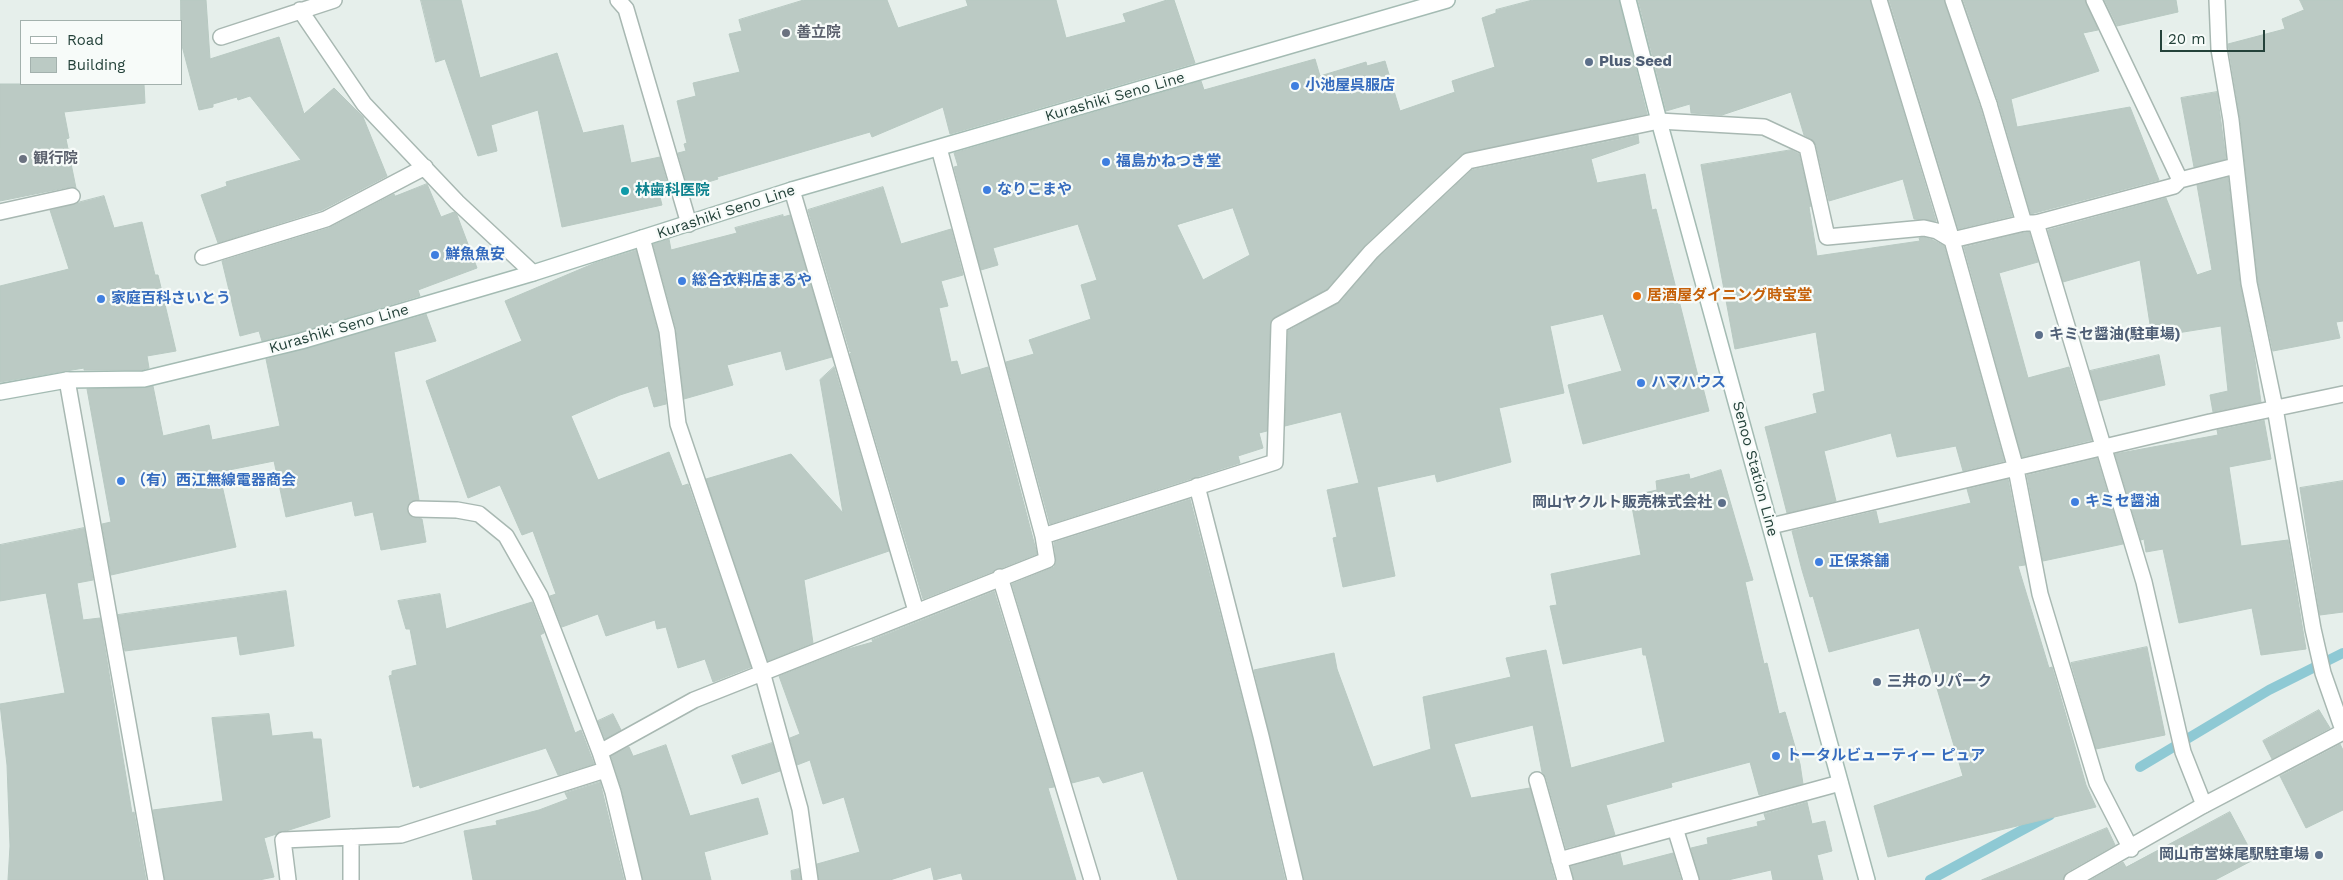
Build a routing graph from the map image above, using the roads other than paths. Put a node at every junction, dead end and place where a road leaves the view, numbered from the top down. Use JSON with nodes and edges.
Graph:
{"nodes":[{"id":1,"x":331,"y":0,"type":"edge"},
{"id":2,"x":618,"y":0,"type":"edge"},
{"id":3,"x":1447,"y":0,"type":"edge"},
{"id":4,"x":1628,"y":0,"type":"edge"},
{"id":5,"x":1878,"y":0,"type":"edge"},
{"id":6,"x":1953,"y":0,"type":"edge"},
{"id":7,"x":2094,"y":0,"type":"edge"},
{"id":8,"x":2217,"y":0,"type":"edge"},
{"id":9,"x":300,"y":10,"type":"junction"},
{"id":10,"x":221,"y":37,"type":"dead end"},
{"id":11,"x":1659,"y":121,"type":"junction"},
{"id":12,"x":939,"y":148,"type":"junction"},
{"id":13,"x":2236,"y":166,"type":"junction"},
{"id":14,"x":424,"y":167,"type":"junction"},
{"id":15,"x":2180,"y":180,"type":"junction"},
{"id":16,"x":792,"y":190,"type":"junction"},
{"id":17,"x":72,"y":196,"type":"dead end"},
{"id":18,"x":0,"y":212,"type":"edge"},
{"id":19,"x":2030,"y":223,"type":"junction"},
{"id":20,"x":689,"y":224,"type":"junction"},
{"id":21,"x":642,"y":238,"type":"junction"},
{"id":22,"x":1952,"y":240,"type":"junction"},
{"id":23,"x":203,"y":257,"type":"dead end"},
{"id":24,"x":533,"y":273,"type":"junction"},
{"id":25,"x":67,"y":380,"type":"junction"},
{"id":26,"x":0,"y":392,"type":"edge"},
{"id":27,"x":2343,"y":394,"type":"edge"},
{"id":28,"x":2275,"y":408,"type":"junction"},
{"id":29,"x":2102,"y":448,"type":"junction"},
{"id":30,"x":2016,"y":469,"type":"junction"},
{"id":31,"x":1197,"y":486,"type":"junction"},
{"id":32,"x":416,"y":509,"type":"dead end"},
{"id":33,"x":1771,"y":526,"type":"junction"},
{"id":34,"x":1043,"y":536,"type":"junction"},
{"id":35,"x":1000,"y":577,"type":"junction"},
{"id":36,"x":916,"y":611,"type":"junction"},
{"id":37,"x":762,"y":672,"type":"junction"},
{"id":38,"x":2343,"y":731,"type":"edge"},
{"id":39,"x":600,"y":752,"type":"junction"},
{"id":40,"x":605,"y":770,"type":"junction"},
{"id":41,"x":1537,"y":780,"type":"dead end"},
{"id":42,"x":1840,"y":783,"type":"junction"},
{"id":43,"x":2204,"y":805,"type":"junction"},
{"id":44,"x":1675,"y":828,"type":"junction"},
{"id":45,"x":351,"y":837,"type":"junction"},
{"id":46,"x":2131,"y":849,"type":"junction"},
{"id":47,"x":1559,"y":860,"type":"junction"},
{"id":48,"x":156,"y":880,"type":"edge"},
{"id":49,"x":288,"y":880,"type":"edge"},
{"id":50,"x":351,"y":880,"type":"edge"},
{"id":51,"x":634,"y":880,"type":"edge"},
{"id":52,"x":810,"y":880,"type":"edge"},
{"id":53,"x":1092,"y":880,"type":"edge"},
{"id":54,"x":1295,"y":880,"type":"edge"},
{"id":55,"x":1565,"y":880,"type":"edge"},
{"id":56,"x":1691,"y":880,"type":"edge"},
{"id":57,"x":1867,"y":880,"type":"edge"},
{"id":58,"x":2072,"y":880,"type":"edge"}],
"edges":[{"from":1,"to":9,"type":"street"},
{"from":2,"to":20,"type":"street"},
{"from":3,"to":12,"type":"street","name":"Kurashiki Seno Line"},
{"from":4,"to":11,"type":"street","name":"Senoo Station Line"},
{"from":5,"to":22,"type":"street"},
{"from":6,"to":19,"type":"street"},
{"from":7,"to":15,"type":"street"},
{"from":8,"to":13,"type":"street"},
{"from":9,"to":10,"type":"street"},
{"from":9,"to":14,"type":"street"},
{"from":11,"to":22,"type":"street"},
{"from":11,"to":31,"type":"street"},
{"from":11,"to":33,"type":"street","name":"Senoo Station Line"},
{"from":12,"to":16,"type":"street","name":"Kurashiki Seno Line"},
{"from":12,"to":34,"type":"street"},
{"from":13,"to":15,"type":"street"},
{"from":13,"to":28,"type":"street"},
{"from":14,"to":23,"type":"street"},
{"from":14,"to":24,"type":"street"},
{"from":15,"to":19,"type":"street"},
{"from":16,"to":20,"type":"street","name":"Kurashiki Seno Line"},
{"from":16,"to":36,"type":"street"},
{"from":17,"to":18,"type":"street"},
{"from":19,"to":22,"type":"street"},
{"from":19,"to":29,"type":"street"},
{"from":20,"to":21,"type":"street","name":"Kurashiki Seno Line"},
{"from":21,"to":24,"type":"street","name":"Kurashiki Seno Line"},
{"from":21,"to":37,"type":"street"},
{"from":22,"to":30,"type":"street"},
{"from":24,"to":25,"type":"street","name":"Kurashiki Seno Line"},
{"from":25,"to":26,"type":"street","name":"Kurashiki Seno Line"},
{"from":25,"to":48,"type":"street"},
{"from":27,"to":28,"type":"street"},
{"from":28,"to":29,"type":"street"},
{"from":28,"to":38,"type":"street"},
{"from":29,"to":30,"type":"street"},
{"from":29,"to":43,"type":"street"},
{"from":30,"to":33,"type":"street"},
{"from":30,"to":46,"type":"street"},
{"from":31,"to":34,"type":"street"},
{"from":31,"to":54,"type":"street"},
{"from":32,"to":39,"type":"street"},
{"from":33,"to":42,"type":"street","name":"Senoo Station Line"},
{"from":34,"to":35,"type":"street"},
{"from":35,"to":36,"type":"street"},
{"from":35,"to":53,"type":"street"},
{"from":36,"to":37,"type":"street"},
{"from":37,"to":39,"type":"street"},
{"from":37,"to":52,"type":"street"},
{"from":38,"to":43,"type":"street"},
{"from":39,"to":40,"type":"street"},
{"from":40,"to":45,"type":"street"},
{"from":40,"to":51,"type":"street"},
{"from":41,"to":47,"type":"street"},
{"from":42,"to":44,"type":"street"},
{"from":42,"to":57,"type":"street","name":"Senoo Station Line"},
{"from":43,"to":46,"type":"street"},
{"from":44,"to":47,"type":"street"},
{"from":44,"to":56,"type":"street"},
{"from":45,"to":49,"type":"street"},
{"from":45,"to":50,"type":"street"},
{"from":46,"to":58,"type":"street"},
{"from":47,"to":55,"type":"street"}]}
